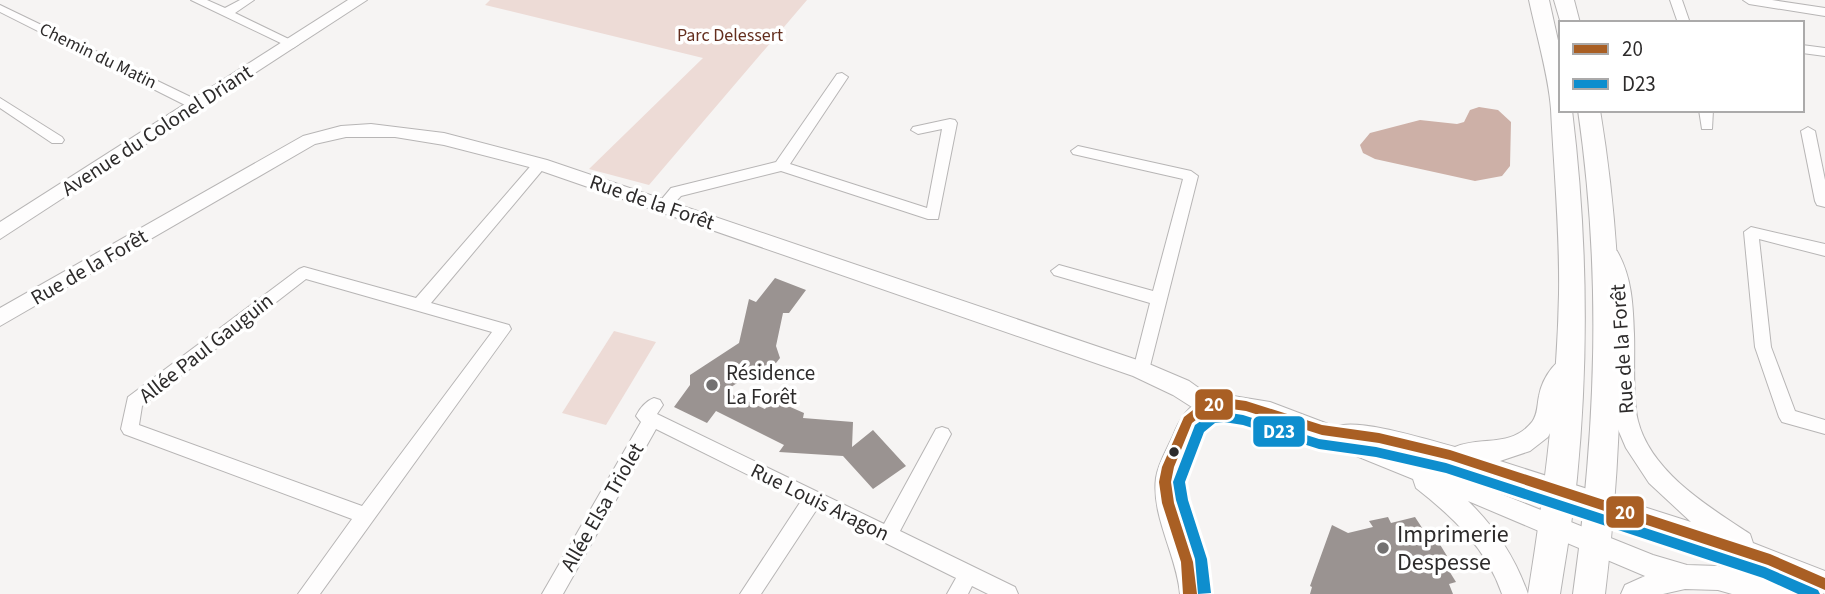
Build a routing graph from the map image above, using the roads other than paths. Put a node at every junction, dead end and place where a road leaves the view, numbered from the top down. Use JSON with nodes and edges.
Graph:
{"nodes":[{"id":1,"x":15,"y":0,"type":"edge"},
{"id":2,"x":197,"y":0,"type":"edge"},
{"id":3,"x":248,"y":0,"type":"edge"},
{"id":4,"x":359,"y":0,"type":"edge"},
{"id":5,"x":1539,"y":0,"type":"edge"},
{"id":6,"x":1564,"y":0,"type":"edge"},
{"id":7,"x":1676,"y":0,"type":"edge"},
{"id":8,"x":1749,"y":0,"type":"edge"},
{"id":9,"x":0,"y":8,"type":"edge"},
{"id":10,"x":1825,"y":12,"type":"edge"},
{"id":11,"x":226,"y":13,"type":"junction"},
{"id":12,"x":1569,"y":21,"type":"edge"},
{"id":13,"x":1683,"y":21,"type":"edge"},
{"id":14,"x":293,"y":44,"type":"junction"},
{"id":15,"x":1804,"y":49,"type":"edge"},
{"id":16,"x":1825,"y":52,"type":"edge"},
{"id":17,"x":842,"y":77,"type":"dead end"},
{"id":18,"x":1559,"y":95,"type":"edge"},
{"id":19,"x":0,"y":102,"type":"edge"},
{"id":20,"x":194,"y":104,"type":"junction"},
{"id":21,"x":1562,"y":112,"type":"edge"},
{"id":22,"x":1589,"y":112,"type":"edge"},
{"id":23,"x":1706,"y":112,"type":"edge"},
{"id":24,"x":1707,"y":126,"type":"dead end"},
{"id":25,"x":918,"y":130,"type":"dead end"},
{"id":26,"x":1808,"y":131,"type":"dead end"},
{"id":27,"x":57,"y":140,"type":"dead end"},
{"id":28,"x":1077,"y":151,"type":"dead end"},
{"id":29,"x":540,"y":164,"type":"junction"},
{"id":30,"x":780,"y":166,"type":"junction"},
{"id":31,"x":1825,"y":202,"type":"edge"},
{"id":32,"x":663,"y":206,"type":"junction"},
{"id":33,"x":22,"y":219,"type":"junction"},
{"id":34,"x":0,"y":232,"type":"edge"},
{"id":35,"x":0,"y":240,"type":"edge"},
{"id":36,"x":1606,"y":242,"type":"junction"},
{"id":37,"x":1825,"y":250,"type":"edge"},
{"id":38,"x":1059,"y":271,"type":"dead end"},
{"id":39,"x":1159,"y":299,"type":"junction"},
{"id":40,"x":419,"y":306,"type":"junction"},
{"id":41,"x":0,"y":318,"type":"edge"},
{"id":42,"x":1569,"y":364,"type":"junction"},
{"id":43,"x":1141,"y":370,"type":"junction"},
{"id":44,"x":1206,"y":406,"type":"junction"},
{"id":45,"x":653,"y":412,"type":"joint"},
{"id":46,"x":1825,"y":427,"type":"edge"},
{"id":47,"x":1322,"y":430,"type":"junction"},
{"id":48,"x":942,"y":434,"type":"dead end"},
{"id":49,"x":1450,"y":455,"type":"junction"},
{"id":50,"x":1404,"y":464,"type":"junction"},
{"id":51,"x":1560,"y":491,"type":"junction"},
{"id":52,"x":813,"y":499,"type":"junction"},
{"id":53,"x":1599,"y":504,"type":"junction"},
{"id":54,"x":367,"y":516,"type":"junction"},
{"id":55,"x":1554,"y":526,"type":"junction"},
{"id":56,"x":888,"y":535,"type":"junction"},
{"id":57,"x":1596,"y":543,"type":"junction"},
{"id":58,"x":1770,"y":560,"type":"junction"},
{"id":59,"x":968,"y":575,"type":"junction"},
{"id":60,"x":1687,"y":577,"type":"junction"},
{"id":61,"x":1825,"y":584,"type":"edge"},
{"id":62,"x":308,"y":594,"type":"edge"},
{"id":63,"x":552,"y":594,"type":"edge"},
{"id":64,"x":750,"y":594,"type":"edge"},
{"id":65,"x":957,"y":594,"type":"edge"},
{"id":66,"x":1008,"y":594,"type":"edge"},
{"id":67,"x":1190,"y":594,"type":"edge"},
{"id":68,"x":1515,"y":594,"type":"edge"},
{"id":69,"x":1544,"y":594,"type":"edge"},
{"id":70,"x":1589,"y":594,"type":"edge"},
{"id":71,"x":1633,"y":594,"type":"edge"},
{"id":72,"x":1779,"y":594,"type":"edge"}],
"edges":[{"from":1,"to":9,"type":"street"},
{"from":2,"to":11,"type":"street"},
{"from":3,"to":11,"type":"street"},
{"from":4,"to":14,"type":"street","name":"Avenue du Colonel Driant"},
{"from":5,"to":18,"type":"main road"},
{"from":6,"to":12,"type":"main road"},
{"from":7,"to":13,"type":"street"},
{"from":8,"to":10,"type":"street"},
{"from":9,"to":20,"type":"street","name":"Chemin du Matin"},
{"from":11,"to":14,"type":"street"},
{"from":14,"to":20,"type":"street","name":"Avenue du Colonel Driant"},
{"from":15,"to":16,"type":"street"},
{"from":17,"to":30,"type":"street"},
{"from":19,"to":27,"type":"street"},
{"from":20,"to":33,"type":"street","name":"Avenue du Colonel Driant"},
{"from":21,"to":42,"type":"main road"},
{"from":22,"to":36,"type":"main road"},
{"from":23,"to":24,"type":"street"},
{"from":25,"to":30,"type":"street"},
{"from":26,"to":31,"type":"street"},
{"from":28,"to":39,"type":"street"},
{"from":29,"to":32,"type":"street","name":"Rue de la Forêt"},
{"from":29,"to":40,"type":"street"},
{"from":29,"to":41,"type":"street","name":"Rue de la Forêt"},
{"from":30,"to":32,"type":"street"},
{"from":32,"to":43,"type":"street","name":"Rue de la Forêt"},
{"from":33,"to":34,"type":"street","name":"Avenue du Colonel Driant"},
{"from":33,"to":35,"type":"street","name":"Avenue du Colonel Driant"},
{"from":36,"to":53,"type":"main road"},
{"from":36,"to":58,"type":"street","name":"Rue de la Forêt"},
{"from":37,"to":46,"type":"street"},
{"from":38,"to":39,"type":"street"},
{"from":39,"to":43,"type":"street"},
{"from":40,"to":54,"type":"street","name":"Allée Paul Gauguin"},
{"from":40,"to":54,"type":"street","name":"Allée Paul Gauguin"},
{"from":42,"to":49,"type":"street"},
{"from":42,"to":51,"type":"main road"},
{"from":43,"to":44,"type":"street","name":"Rue de la Forêt"},
{"from":44,"to":47,"type":"street","name":"Rue de la Forêt"},
{"from":44,"to":67,"type":"street"},
{"from":45,"to":52,"type":"street","name":"Rue Louis Aragon"},
{"from":45,"to":63,"type":"street","name":"Allée Elsa Triolet"},
{"from":47,"to":49,"type":"street","name":"Rue de la Forêt"},
{"from":47,"to":50,"type":"street","name":"Rue de la Forêt"},
{"from":48,"to":56,"type":"street"},
{"from":49,"to":51,"type":"street","name":"Rue de la Forêt"},
{"from":50,"to":55,"type":"street","name":"Rue de la Forêt"},
{"from":50,"to":68,"type":"street"},
{"from":51,"to":53,"type":"street","name":"Rue de la Forêt"},
{"from":51,"to":55,"type":"main road"},
{"from":52,"to":56,"type":"street","name":"Rue Louis Aragon"},
{"from":52,"to":64,"type":"street"},
{"from":53,"to":57,"type":"main road"},
{"from":53,"to":58,"type":"street","name":"Rue de la Forêt"},
{"from":54,"to":62,"type":"street","name":"Allée Paul Gauguin"},
{"from":55,"to":57,"type":"street","name":"Rue de la Forêt"},
{"from":55,"to":69,"type":"main road"},
{"from":56,"to":59,"type":"street","name":"Rue Louis Aragon"},
{"from":57,"to":60,"type":"street"},
{"from":57,"to":70,"type":"main road"},
{"from":58,"to":61,"type":"street","name":"Rue de la Forêt"},
{"from":59,"to":65,"type":"street"},
{"from":59,"to":66,"type":"street","name":"Rue Louis Aragon"},
{"from":60,"to":71,"type":"street"},
{"from":60,"to":72,"type":"street"}]}
